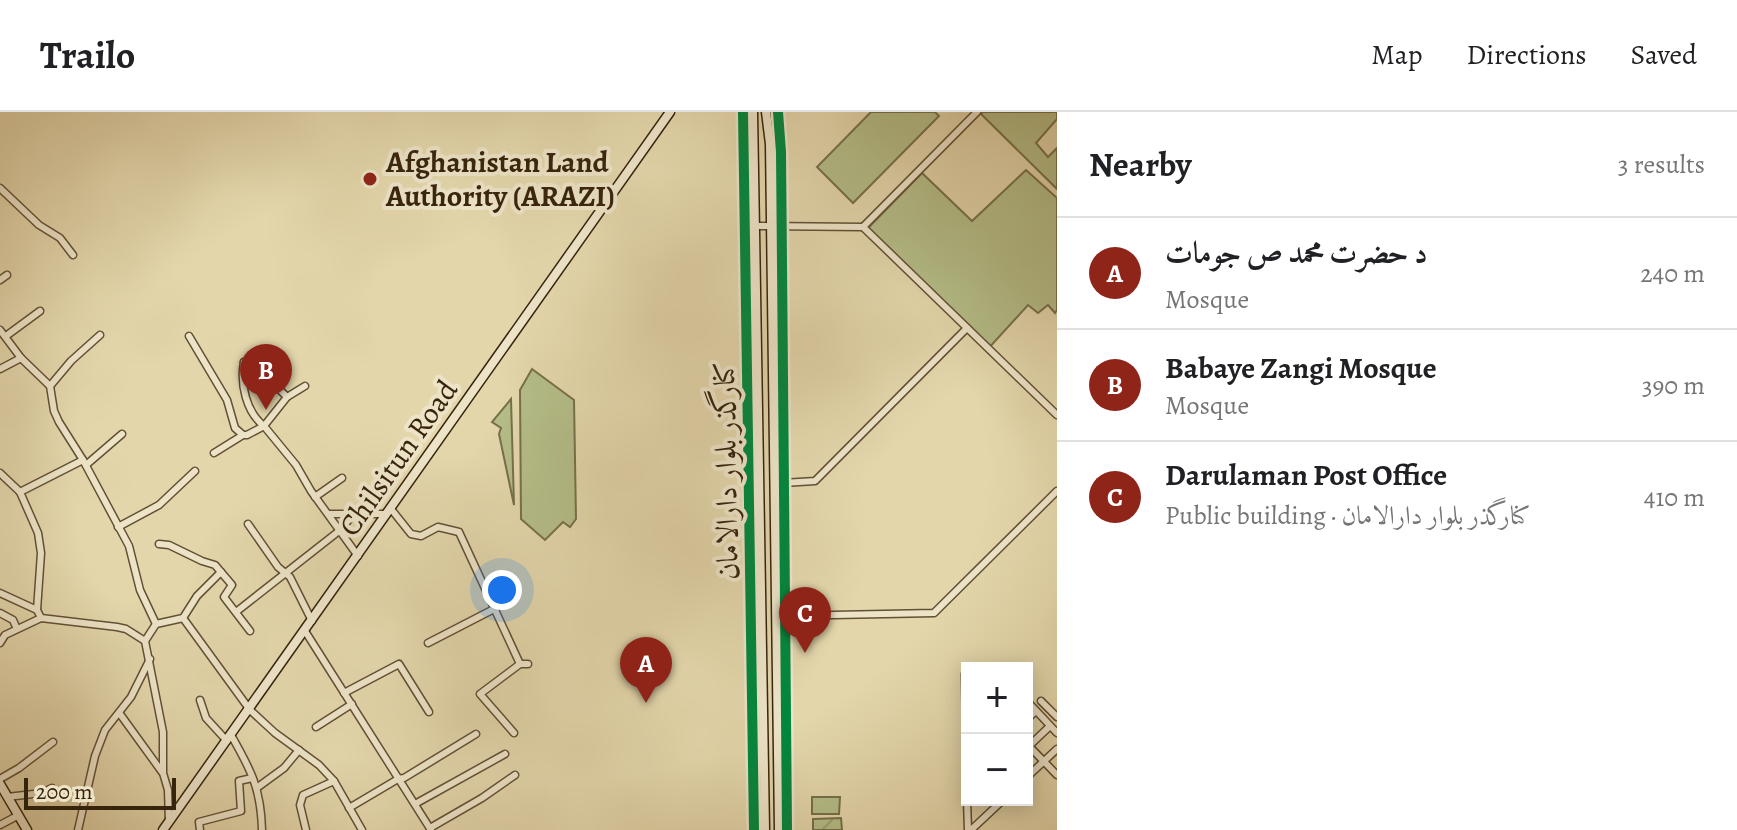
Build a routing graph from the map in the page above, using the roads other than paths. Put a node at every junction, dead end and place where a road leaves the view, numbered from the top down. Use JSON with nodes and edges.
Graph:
{"nodes":[{"id":1,"x":670,"y":112,"type":"edge"},
{"id":2,"x":743,"y":112,"type":"edge"},
{"id":3,"x":753,"y":112,"type":"edge"},
{"id":4,"x":766,"y":112,"type":"edge"},
{"id":5,"x":778,"y":112,"type":"edge"},
{"id":6,"x":977,"y":112,"type":"edge"},
{"id":7,"x":0,"y":188,"type":"edge"},
{"id":8,"x":747,"y":226,"type":"junction"},
{"id":9,"x":757,"y":226,"type":"junction"},
{"id":10,"x":776,"y":226,"type":"junction"},
{"id":11,"x":863,"y":227,"type":"junction"},
{"id":12,"x":73,"y":255,"type":"dead end"},
{"id":13,"x":40,"y":311,"type":"dead end"},
{"id":14,"x":967,"y":328,"type":"junction"},
{"id":15,"x":0,"y":330,"type":"edge"},
{"id":16,"x":100,"y":335,"type":"dead end"},
{"id":17,"x":6,"y":336,"type":"junction"},
{"id":18,"x":189,"y":336,"type":"dead end"},
{"id":19,"x":21,"y":358,"type":"junction"},
{"id":20,"x":0,"y":369,"type":"edge"},
{"id":21,"x":50,"y":386,"type":"junction"},
{"id":22,"x":305,"y":386,"type":"dead end"},
{"id":23,"x":287,"y":397,"type":"junction"},
{"id":24,"x":1057,"y":415,"type":"edge"},
{"id":25,"x":264,"y":426,"type":"junction"},
{"id":26,"x":122,"y":434,"type":"dead end"},
{"id":27,"x":243,"y":435,"type":"junction"},
{"id":28,"x":214,"y":453,"type":"dead end"},
{"id":29,"x":85,"y":462,"type":"junction"},
{"id":30,"x":195,"y":471,"type":"dead end"},
{"id":31,"x":0,"y":473,"type":"edge"},
{"id":32,"x":342,"y":478,"type":"dead end"},
{"id":33,"x":783,"y":483,"type":"junction"},
{"id":34,"x":11,"y":485,"type":"junction"},
{"id":35,"x":0,"y":486,"type":"edge"},
{"id":36,"x":1057,"y":491,"type":"edge"},
{"id":37,"x":20,"y":492,"type":"junction"},
{"id":38,"x":315,"y":497,"type":"junction"},
{"id":39,"x":389,"y":512,"type":"junction"},
{"id":40,"x":330,"y":514,"type":"junction"},
{"id":41,"x":354,"y":514,"type":"junction"},
{"id":42,"x":248,"y":524,"type":"dead end"},
{"id":43,"x":118,"y":527,"type":"junction"},
{"id":44,"x":339,"y":531,"type":"junction"},
{"id":45,"x":159,"y":544,"type":"dead end"},
{"id":46,"x":358,"y":556,"type":"junction"},
{"id":47,"x":221,"y":572,"type":"junction"},
{"id":48,"x":287,"y":574,"type":"junction"},
{"id":49,"x":0,"y":593,"type":"edge"},
{"id":50,"x":494,"y":609,"type":"junction"},
{"id":51,"x":37,"y":610,"type":"junction"},
{"id":52,"x":236,"y":612,"type":"junction"},
{"id":53,"x":0,"y":613,"type":"edge"},
{"id":54,"x":780,"y":616,"type":"junction"},
{"id":55,"x":41,"y":618,"type":"junction"},
{"id":56,"x":183,"y":618,"type":"junction"},
{"id":57,"x":312,"y":621,"type":"junction"},
{"id":58,"x":762,"y":621,"type":"junction"},
{"id":59,"x":156,"y":624,"type":"junction"},
{"id":60,"x":17,"y":629,"type":"junction"},
{"id":61,"x":751,"y":629,"type":"junction"},
{"id":62,"x":250,"y":631,"type":"dead end"},
{"id":63,"x":305,"y":631,"type":"junction"},
{"id":64,"x":145,"y":641,"type":"junction"},
{"id":65,"x":0,"y":643,"type":"edge"},
{"id":66,"x":428,"y":643,"type":"dead end"},
{"id":67,"x":150,"y":659,"type":"junction"},
{"id":68,"x":344,"y":693,"type":"junction"},
{"id":69,"x":200,"y":700,"type":"dead end"},
{"id":70,"x":1041,"y":701,"type":"dead end"},
{"id":71,"x":352,"y":704,"type":"junction"},
{"id":72,"x":1033,"y":708,"type":"edge"},
{"id":73,"x":250,"y":710,"type":"junction"},
{"id":74,"x":1036,"y":711,"type":"junction"},
{"id":75,"x":429,"y":712,"type":"dead end"},
{"id":76,"x":120,"y":714,"type":"junction"},
{"id":77,"x":1033,"y":714,"type":"edge"},
{"id":78,"x":1057,"y":717,"type":"edge"},
{"id":79,"x":1050,"y":726,"type":"junction"},
{"id":80,"x":316,"y":727,"type":"dead end"},
{"id":81,"x":514,"y":733,"type":"dead end"},
{"id":82,"x":1057,"y":733,"type":"edge"},
{"id":83,"x":476,"y":734,"type":"dead end"},
{"id":84,"x":229,"y":738,"type":"junction"},
{"id":85,"x":1033,"y":741,"type":"edge"},
{"id":86,"x":53,"y":742,"type":"dead end"},
{"id":87,"x":1057,"y":749,"type":"edge"},
{"id":88,"x":299,"y":750,"type":"junction"},
{"id":89,"x":1033,"y":750,"type":"edge"},
{"id":90,"x":505,"y":754,"type":"dead end"},
{"id":91,"x":1043,"y":761,"type":"junction"},
{"id":92,"x":1033,"y":771,"type":"edge"},
{"id":93,"x":163,"y":773,"type":"junction"},
{"id":94,"x":515,"y":775,"type":"dead end"},
{"id":95,"x":1057,"y":775,"type":"edge"},
{"id":96,"x":252,"y":778,"type":"junction"},
{"id":97,"x":398,"y":779,"type":"junction"},
{"id":98,"x":0,"y":781,"type":"edge"},
{"id":99,"x":334,"y":781,"type":"junction"},
{"id":100,"x":258,"y":787,"type":"junction"},
{"id":101,"x":52,"y":788,"type":"dead end"},
{"id":102,"x":9,"y":799,"type":"junction"},
{"id":103,"x":415,"y":804,"type":"junction"},
{"id":104,"x":0,"y":805,"type":"edge"},
{"id":105,"x":968,"y":806,"type":"edge"},
{"id":106,"x":992,"y":806,"type":"edge"},
{"id":107,"x":349,"y":808,"type":"junction"},
{"id":108,"x":19,"y":815,"type":"junction"},
{"id":109,"x":0,"y":825,"type":"edge"},
{"id":110,"x":167,"y":827,"type":"edge"},
{"id":111,"x":430,"y":829,"type":"edge"},
{"id":112,"x":27,"y":830,"type":"edge"},
{"id":113,"x":78,"y":830,"type":"edge"},
{"id":114,"x":200,"y":830,"type":"edge"},
{"id":115,"x":262,"y":830,"type":"edge"},
{"id":116,"x":306,"y":830,"type":"edge"},
{"id":117,"x":362,"y":830,"type":"edge"},
{"id":118,"x":754,"y":830,"type":"edge"},
{"id":119,"x":765,"y":830,"type":"edge"},
{"id":120,"x":779,"y":830,"type":"edge"},
{"id":121,"x":787,"y":830,"type":"edge"},
{"id":122,"x":969,"y":830,"type":"edge"}],
"edges":[{"from":1,"to":39,"type":"main road","name":"Chilsitun Road"},
{"from":2,"to":8,"type":"main road","name":"کنارگذر بلوار دارالامان"},
{"from":3,"to":9,"type":"main road"},
{"from":4,"to":10,"type":"main road"},
{"from":5,"to":10,"type":"main road","name":"کنارگذر بلوار دارالامان"},
{"from":6,"to":11,"type":"street"},
{"from":7,"to":12,"type":"street"},
{"from":8,"to":9,"type":"street"},
{"from":8,"to":61,"type":"main road","name":"کنارگذر بلوار دارالامان"},
{"from":9,"to":10,"type":"street"},
{"from":9,"to":58,"type":"main road"},
{"from":10,"to":11,"type":"street"},
{"from":10,"to":33,"type":"main road","name":"کنارگذر بلوار دارالامان"},
{"from":10,"to":54,"type":"main road"},
{"from":11,"to":14,"type":"street"},
{"from":13,"to":17,"type":"street"},
{"from":14,"to":24,"type":"street"},
{"from":14,"to":33,"type":"street"},
{"from":15,"to":17,"type":"street"},
{"from":16,"to":21,"type":"street"},
{"from":17,"to":19,"type":"street"},
{"from":18,"to":27,"type":"street"},
{"from":19,"to":20,"type":"street"},
{"from":19,"to":21,"type":"street"},
{"from":21,"to":29,"type":"street"},
{"from":22,"to":23,"type":"street"},
{"from":23,"to":25,"type":"street"},
{"from":23,"to":25,"type":"street"},
{"from":25,"to":27,"type":"street"},
{"from":25,"to":38,"type":"street"},
{"from":26,"to":29,"type":"street"},
{"from":27,"to":28,"type":"street"},
{"from":29,"to":37,"type":"street"},
{"from":29,"to":43,"type":"street"},
{"from":30,"to":43,"type":"street"},
{"from":31,"to":34,"type":"street"},
{"from":32,"to":38,"type":"street"},
{"from":33,"to":54,"type":"main road","name":"کنارگذر بلوار دارالامان"},
{"from":34,"to":35,"type":"street"},
{"from":34,"to":37,"type":"street"},
{"from":36,"to":54,"type":"street"},
{"from":37,"to":51,"type":"street"},
{"from":38,"to":40,"type":"street"},
{"from":39,"to":41,"type":"street"},
{"from":39,"to":46,"type":"main road","name":"Chilsitun Road"},
{"from":39,"to":50,"type":"street"},
{"from":40,"to":41,"type":"street"},
{"from":40,"to":44,"type":"street"},
{"from":41,"to":44,"type":"street"},
{"from":42,"to":48,"type":"street"},
{"from":43,"to":59,"type":"street"},
{"from":44,"to":46,"type":"street"},
{"from":44,"to":48,"type":"street"},
{"from":45,"to":47,"type":"street"},
{"from":46,"to":57,"type":"main road","name":"Chilsitun Road"},
{"from":47,"to":52,"type":"street"},
{"from":47,"to":56,"type":"street"},
{"from":48,"to":52,"type":"street"},
{"from":48,"to":57,"type":"street"},
{"from":49,"to":51,"type":"street"},
{"from":50,"to":66,"type":"street"},
{"from":50,"to":81,"type":"street"},
{"from":51,"to":55,"type":"street"},
{"from":52,"to":62,"type":"street"},
{"from":53,"to":60,"type":"street"},
{"from":54,"to":58,"type":"main road"},
{"from":54,"to":120,"type":"main road"},
{"from":54,"to":121,"type":"main road","name":"کنارگذر بلوار دارالامان"},
{"from":55,"to":60,"type":"street"},
{"from":55,"to":64,"type":"street"},
{"from":56,"to":59,"type":"street"},
{"from":56,"to":73,"type":"street"},
{"from":57,"to":63,"type":"main road","name":"Chilsitun Road"},
{"from":58,"to":61,"type":"main road"},
{"from":58,"to":119,"type":"main road"},
{"from":59,"to":64,"type":"street"},
{"from":60,"to":65,"type":"street"},
{"from":61,"to":118,"type":"main road","name":"کنارگذر بلوار دارالامان"},
{"from":63,"to":68,"type":"street"},
{"from":63,"to":73,"type":"main road","name":"Chilsitun Road"},
{"from":64,"to":67,"type":"street"},
{"from":67,"to":76,"type":"street"},
{"from":67,"to":93,"type":"street"},
{"from":68,"to":71,"type":"street"},
{"from":68,"to":75,"type":"street"},
{"from":69,"to":84,"type":"street"},
{"from":70,"to":78,"type":"street"},
{"from":71,"to":80,"type":"street"},
{"from":71,"to":97,"type":"street"},
{"from":72,"to":74,"type":"street"},
{"from":73,"to":84,"type":"main road","name":"Chilsitun Road"},
{"from":73,"to":88,"type":"street"},
{"from":74,"to":77,"type":"street"},
{"from":74,"to":79,"type":"street"},
{"from":76,"to":93,"type":"street"},
{"from":76,"to":113,"type":"street"},
{"from":79,"to":82,"type":"street"},
{"from":79,"to":85,"type":"street"},
{"from":83,"to":97,"type":"street"},
{"from":84,"to":96,"type":"street"},
{"from":84,"to":110,"type":"main road","name":"Chilsitun Road"},
{"from":86,"to":98,"type":"street"},
{"from":87,"to":91,"type":"street"},
{"from":88,"to":99,"type":"street"},
{"from":88,"to":100,"type":"street"},
{"from":89,"to":91,"type":"street"},
{"from":90,"to":103,"type":"street"},
{"from":91,"to":92,"type":"street"},
{"from":91,"to":95,"type":"street"},
{"from":93,"to":110,"type":"street"},
{"from":94,"to":111,"type":"street"},
{"from":96,"to":100,"type":"street"},
{"from":96,"to":114,"type":"street"},
{"from":97,"to":103,"type":"street"},
{"from":97,"to":107,"type":"street"},
{"from":98,"to":102,"type":"main road"},
{"from":99,"to":107,"type":"street"},
{"from":99,"to":116,"type":"street"},
{"from":100,"to":115,"type":"street"},
{"from":101,"to":102,"type":"street"},
{"from":102,"to":104,"type":"street"},
{"from":102,"to":108,"type":"main road"},
{"from":103,"to":111,"type":"street"},
{"from":105,"to":122,"type":"street"},
{"from":106,"to":122,"type":"street"},
{"from":107,"to":117,"type":"street"},
{"from":108,"to":109,"type":"street"},
{"from":108,"to":112,"type":"main road"}]}
